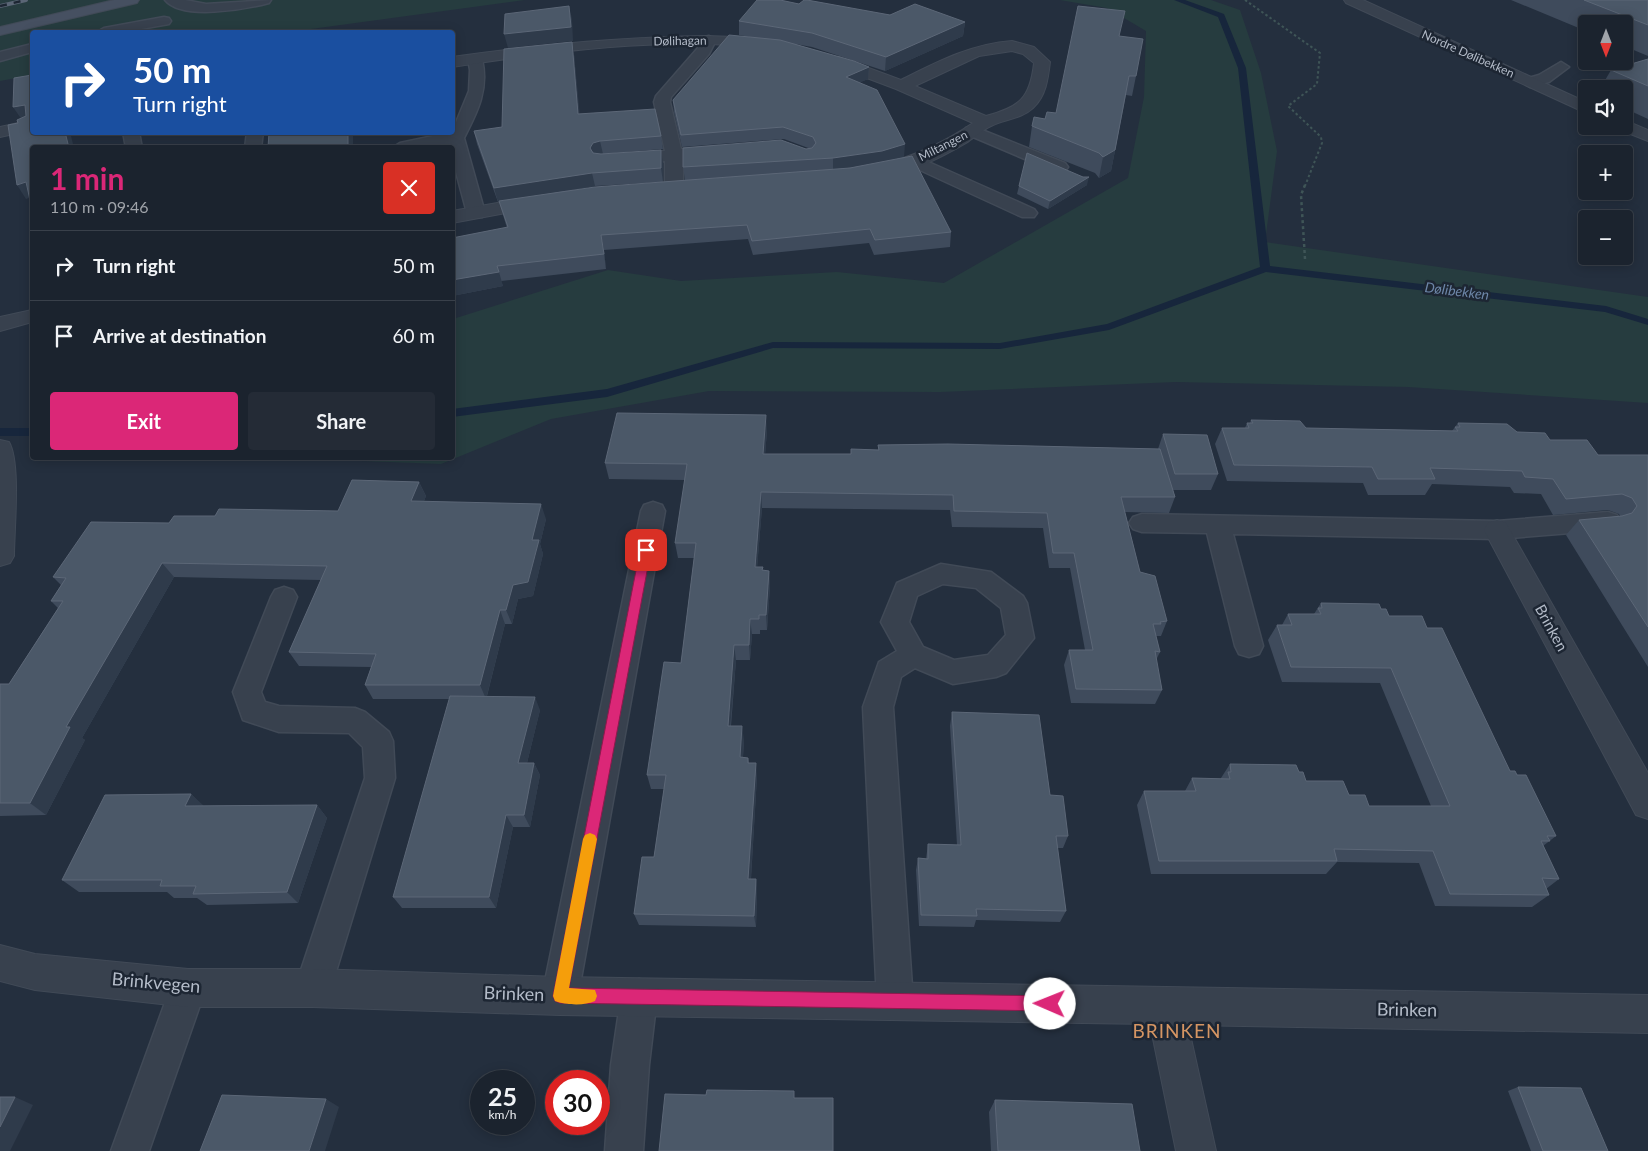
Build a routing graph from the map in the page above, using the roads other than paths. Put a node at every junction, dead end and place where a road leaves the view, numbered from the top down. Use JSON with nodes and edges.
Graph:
{"nodes":[{"id":1,"x":132,"y":0,"type":"edge"},
{"id":2,"x":172,"y":0,"type":"edge"},
{"id":3,"x":264,"y":0,"type":"edge"},
{"id":4,"x":1351,"y":0,"type":"edge"},
{"id":5,"x":164,"y":21,"type":"dead end"},
{"id":6,"x":115,"y":30,"type":"edge"},
{"id":7,"x":0,"y":31,"type":"edge"},
{"id":8,"x":708,"y":40,"type":"junction"},
{"id":9,"x":773,"y":45,"type":"edge"},
{"id":10,"x":30,"y":49,"type":"edge"},
{"id":11,"x":820,"y":56,"type":"edge"},
{"id":12,"x":0,"y":57,"type":"edge"},
{"id":13,"x":475,"y":59,"type":"junction"},
{"id":14,"x":455,"y":62,"type":"edge"},
{"id":15,"x":1561,"y":67,"type":"dead end"},
{"id":16,"x":1530,"y":82,"type":"junction"},
{"id":17,"x":902,"y":86,"type":"junction"},
{"id":18,"x":1578,"y":104,"type":"edge"},
{"id":19,"x":665,"y":113,"type":"junction"},
{"id":20,"x":648,"y":114,"type":"edge"},
{"id":21,"x":30,"y":125,"type":"edge"},
{"id":22,"x":978,"y":126,"type":"junction"},
{"id":23,"x":1633,"y":129,"type":"edge"},
{"id":24,"x":0,"y":132,"type":"edge"},
{"id":25,"x":1648,"y":136,"type":"edge"},
{"id":26,"x":456,"y":138,"type":"junction"},
{"id":27,"x":417,"y":145,"type":"edge"},
{"id":28,"x":738,"y":150,"type":"edge"},
{"id":29,"x":674,"y":155,"type":"junction"},
{"id":30,"x":612,"y":160,"type":"edge"},
{"id":31,"x":916,"y":161,"type":"junction"},
{"id":32,"x":1070,"y":172,"type":"edge"},
{"id":33,"x":858,"y":173,"type":"edge"},
{"id":34,"x":460,"y":186,"type":"edge"},
{"id":35,"x":683,"y":186,"type":"joint"},
{"id":36,"x":655,"y":188,"type":"edge"},
{"id":37,"x":556,"y":199,"type":"edge"},
{"id":38,"x":476,"y":212,"type":"junction"},
{"id":39,"x":1028,"y":212,"type":"dead end"},
{"id":40,"x":455,"y":216,"type":"edge"},
{"id":41,"x":30,"y":316,"type":"edge"},
{"id":42,"x":0,"y":324,"type":"edge"},
{"id":43,"x":0,"y":448,"type":"edge"},
{"id":44,"x":653,"y":512,"type":"dead end"},
{"id":45,"x":1608,"y":521,"type":"edge"},
{"id":46,"x":1142,"y":523,"type":"dead end"},
{"id":47,"x":1218,"y":526,"type":"junction"},
{"id":48,"x":1497,"y":530,"type":"junction"},
{"id":49,"x":0,"y":556,"type":"edge"},
{"id":50,"x":284,"y":597,"type":"dead end"},
{"id":51,"x":1249,"y":646,"type":"dead end"},
{"id":52,"x":913,"y":655,"type":"junction"},
{"id":53,"x":1648,"y":804,"type":"edge"},
{"id":54,"x":0,"y":963,"type":"edge"},
{"id":55,"x":188,"y":988,"type":"junction"},
{"id":56,"x":313,"y":988,"type":"junction"},
{"id":57,"x":560,"y":996,"type":"junction"},
{"id":58,"x":638,"y":997,"type":"junction"},
{"id":59,"x":895,"y":1001,"type":"junction"},
{"id":60,"x":1165,"y":1006,"type":"junction"},
{"id":61,"x":1648,"y":1014,"type":"edge"},
{"id":62,"x":130,"y":1151,"type":"edge"},
{"id":63,"x":624,"y":1151,"type":"edge"},
{"id":64,"x":1196,"y":1151,"type":"edge"}],
"edges":[{"from":1,"to":7,"type":"main road"},
{"from":2,"to":3,"type":"lane"},
{"from":4,"to":16,"type":"street","name":"Nordre Dølibekken"},
{"from":5,"to":6,"type":"lane"},
{"from":8,"to":9,"type":"street","name":"Dølihagan"},
{"from":8,"to":13,"type":"street","name":"Dølihagan"},
{"from":8,"to":19,"type":"lane"},
{"from":10,"to":12,"type":"lane"},
{"from":11,"to":17,"type":"street"},
{"from":13,"to":14,"type":"street","name":"Dølihagan"},
{"from":13,"to":26,"type":"lane"},
{"from":15,"to":16,"type":"lane"},
{"from":16,"to":18,"type":"street","name":"Nordre Dølibekken"},
{"from":17,"to":22,"type":"street"},
{"from":17,"to":22,"type":"street"},
{"from":19,"to":20,"type":"lane"},
{"from":19,"to":29,"type":"lane"},
{"from":21,"to":24,"type":"street"},
{"from":22,"to":31,"type":"street","name":"Miltangen"},
{"from":22,"to":32,"type":"lane"},
{"from":23,"to":25,"type":"street"},
{"from":26,"to":27,"type":"lane"},
{"from":26,"to":34,"type":"lane"},
{"from":28,"to":29,"type":"lane"},
{"from":29,"to":30,"type":"lane"},
{"from":29,"to":35,"type":"lane"},
{"from":31,"to":33,"type":"street","name":"Miltangen"},
{"from":31,"to":39,"type":"lane"},
{"from":34,"to":38,"type":"lane"},
{"from":35,"to":36,"type":"street"},
{"from":37,"to":38,"type":"street"},
{"from":38,"to":40,"type":"street"},
{"from":41,"to":42,"type":"street"},
{"from":43,"to":49,"type":"street"},
{"from":44,"to":57,"type":"lane"},
{"from":45,"to":48,"type":"lane"},
{"from":46,"to":47,"type":"lane"},
{"from":47,"to":48,"type":"lane"},
{"from":47,"to":51,"type":"lane"},
{"from":48,"to":53,"type":"street","name":"Brinken"},
{"from":50,"to":56,"type":"lane"},
{"from":52,"to":52,"type":"lane"},
{"from":52,"to":59,"type":"lane"},
{"from":54,"to":55,"type":"street","name":"Brinkvegen"},
{"from":55,"to":56,"type":"street","name":"Brinkvegen"},
{"from":55,"to":62,"type":"lane"},
{"from":56,"to":57,"type":"street","name":"Brinken"},
{"from":57,"to":58,"type":"street","name":"Brinken"},
{"from":58,"to":59,"type":"street","name":"Brinken"},
{"from":58,"to":63,"type":"lane"},
{"from":59,"to":60,"type":"street","name":"Brinken"},
{"from":60,"to":61,"type":"street","name":"Brinken"},
{"from":60,"to":64,"type":"street"}]}
